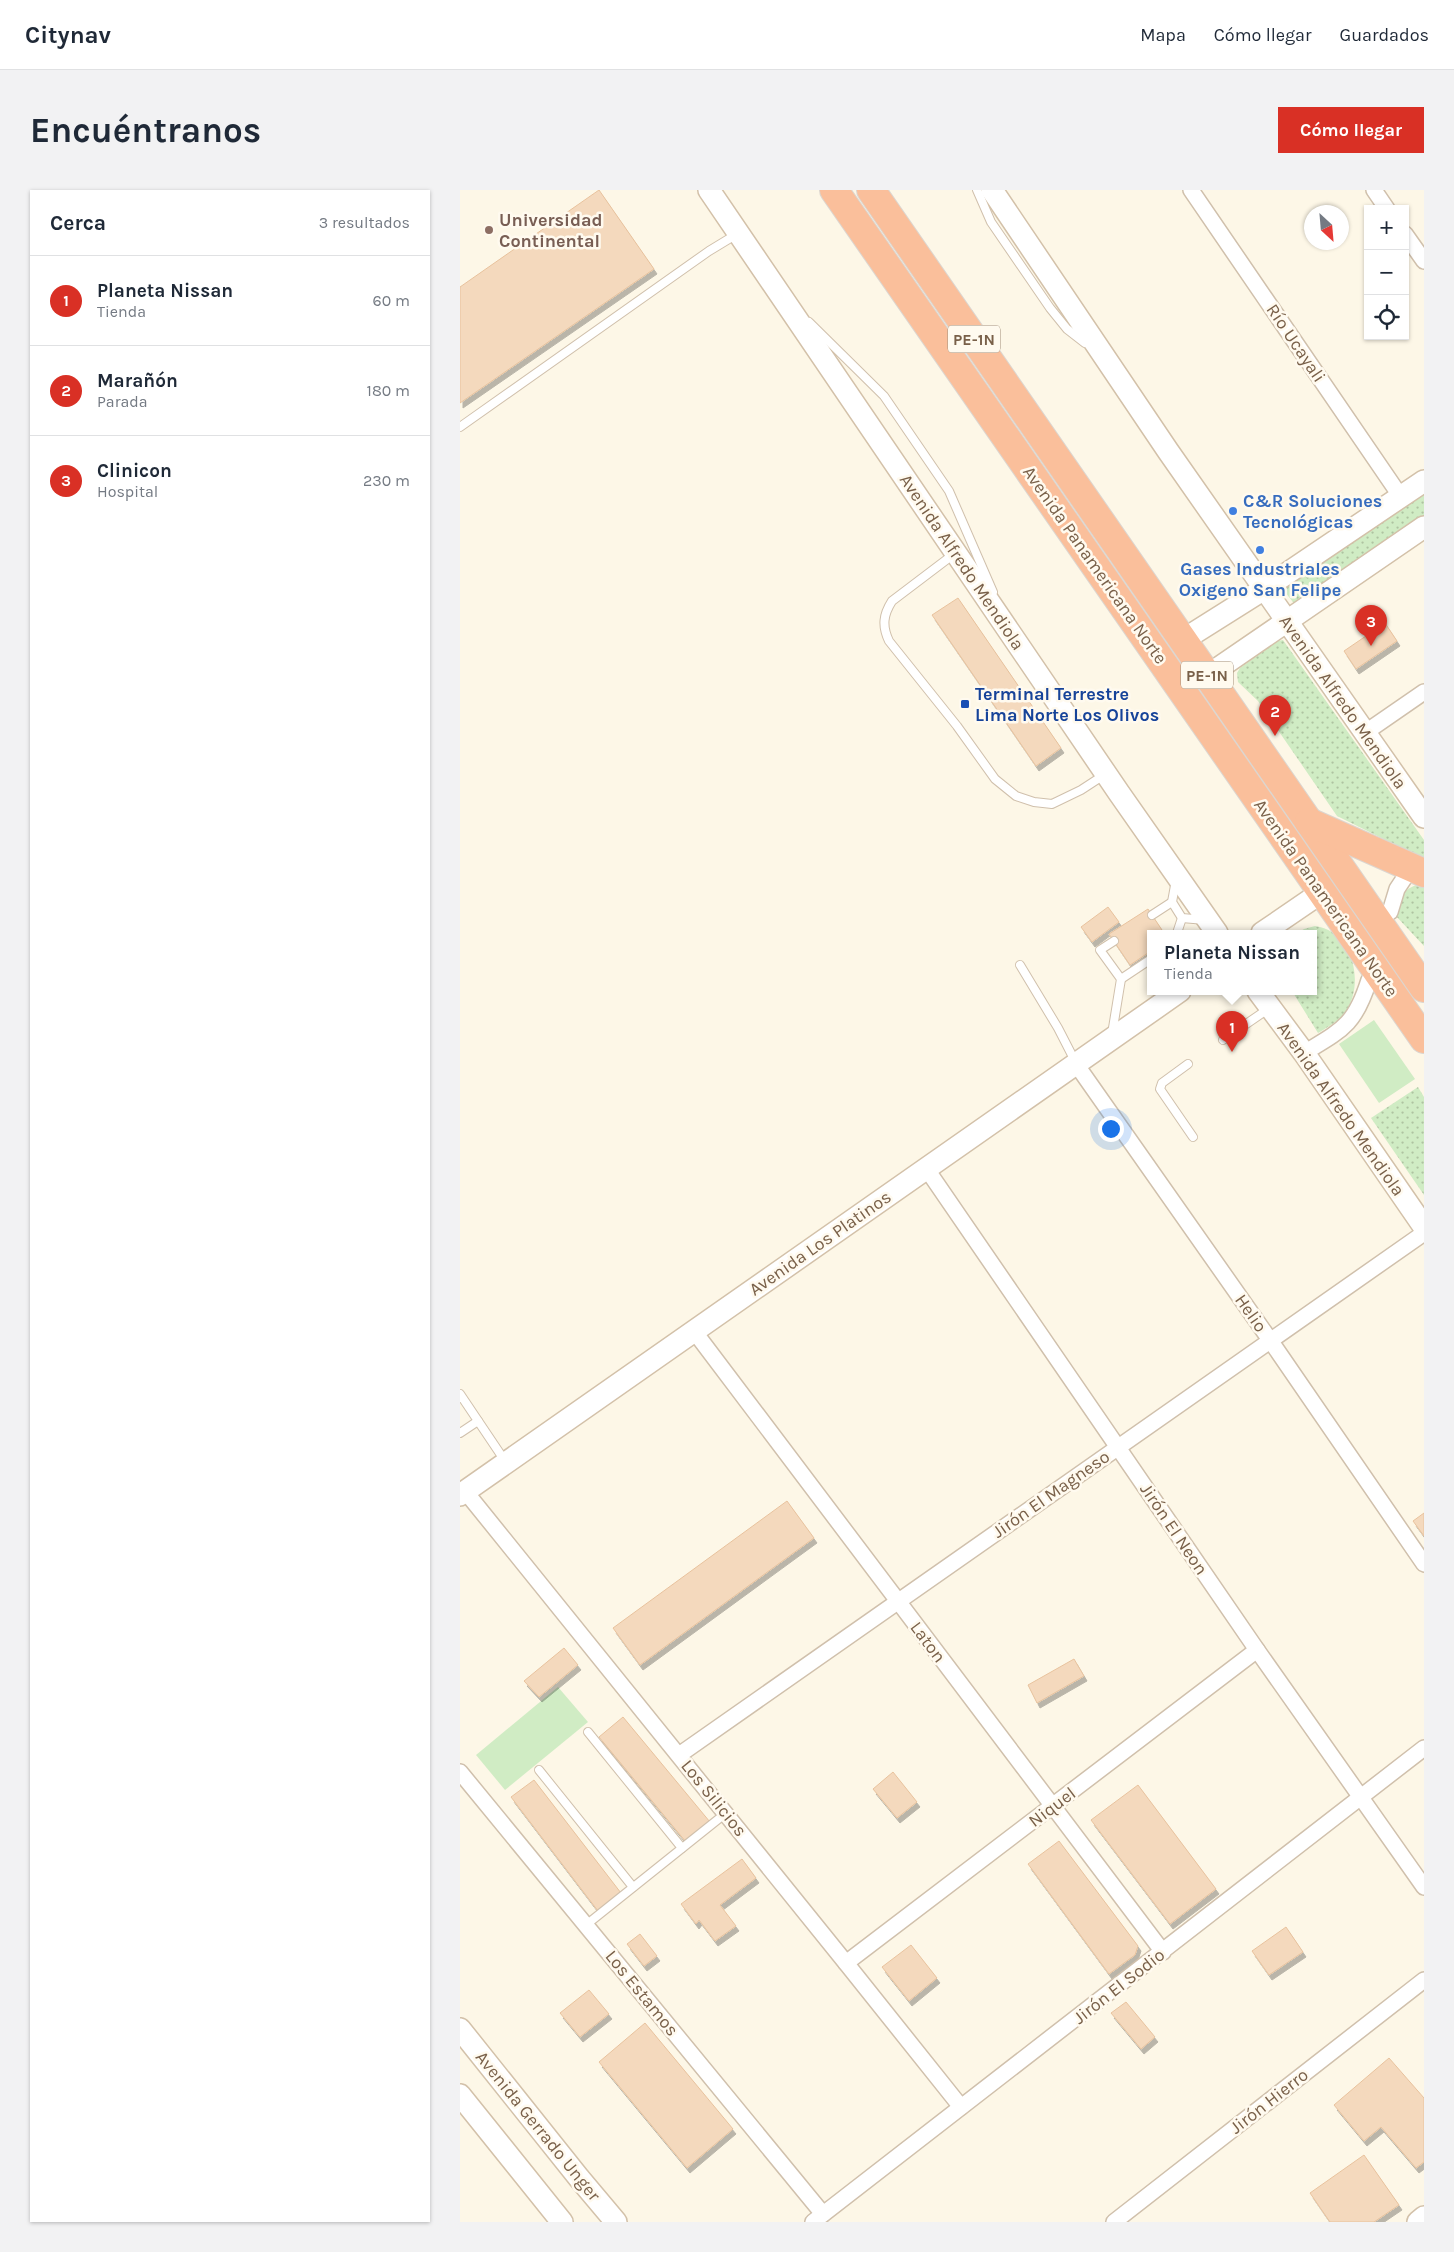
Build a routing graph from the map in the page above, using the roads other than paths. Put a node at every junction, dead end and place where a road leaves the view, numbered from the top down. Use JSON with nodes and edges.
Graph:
{"nodes":[{"id":1,"x":709,"y":190,"type":"edge"},
{"id":2,"x":816,"y":190,"type":"edge"},
{"id":3,"x":834,"y":190,"type":"edge"},
{"id":4,"x":871,"y":190,"type":"edge"},
{"id":5,"x":894,"y":190,"type":"edge"},
{"id":6,"x":977,"y":190,"type":"edge"},
{"id":7,"x":992,"y":190,"type":"edge"},
{"id":8,"x":1191,"y":190,"type":"edge"},
{"id":9,"x":1378,"y":191,"type":"edge"},
{"id":10,"x":1385,"y":205,"type":"edge"},
{"id":11,"x":739,"y":233,"type":"junction"},
{"id":12,"x":1409,"y":240,"type":"edge"},
{"id":13,"x":1424,"y":261,"type":"edge"},
{"id":14,"x":932,"y":279,"type":"junction"},
{"id":15,"x":776,"y":288,"type":"junction"},
{"id":16,"x":916,"y":308,"type":"junction"},
{"id":17,"x":1105,"y":357,"type":"junction"},
{"id":18,"x":460,"y":427,"type":"edge"},
{"id":19,"x":1424,"y":480,"type":"edge"},
{"id":20,"x":1401,"y":497,"type":"junction"},
{"id":21,"x":1424,"y":527,"type":"edge"},
{"id":22,"x":956,"y":553,"type":"junction"},
{"id":23,"x":1264,"y":589,"type":"junction"},
{"id":24,"x":1286,"y":622,"type":"junction"},
{"id":25,"x":1014,"y":638,"type":"junction"},
{"id":26,"x":1183,"y":640,"type":"junction"},
{"id":27,"x":1208,"y":676,"type":"junction"},
{"id":28,"x":1424,"y":692,"type":"edge"},
{"id":29,"x":1366,"y":732,"type":"junction"},
{"id":30,"x":1105,"y":773,"type":"junction"},
{"id":31,"x":1424,"y":817,"type":"edge"},
{"id":32,"x":1309,"y":822,"type":"junction"},
{"id":33,"x":1418,"y":871,"type":"edge"},
{"id":34,"x":1177,"y":876,"type":"junction"},
{"id":35,"x":1322,"y":892,"type":"junction"},
{"id":36,"x":1172,"y":902,"type":"junction"},
{"id":37,"x":1390,"y":912,"type":"dead end"},
{"id":38,"x":1152,"y":915,"type":"dead end"},
{"id":39,"x":1182,"y":918,"type":"junction"},
{"id":40,"x":1212,"y":927,"type":"edge"},
{"id":41,"x":1178,"y":930,"type":"edge"},
{"id":42,"x":1266,"y":930,"type":"edge"},
{"id":43,"x":1114,"y":941,"type":"dead end"},
{"id":44,"x":1147,"y":962,"type":"edge"},
{"id":45,"x":1020,"y":965,"type":"dead end"},
{"id":46,"x":1121,"y":979,"type":"junction"},
{"id":47,"x":1369,"y":980,"type":"dead end"},
{"id":48,"x":1424,"y":988,"type":"edge"},
{"id":49,"x":1174,"y":995,"type":"edge"},
{"id":50,"x":1261,"y":995,"type":"edge"},
{"id":51,"x":1270,"y":1008,"type":"junction"},
{"id":52,"x":1111,"y":1039,"type":"junction"},
{"id":53,"x":1424,"y":1039,"type":"edge"},
{"id":54,"x":1223,"y":1040,"type":"dead end"},
{"id":55,"x":1304,"y":1053,"type":"junction"},
{"id":56,"x":1076,"y":1064,"type":"junction"},
{"id":57,"x":1188,"y":1064,"type":"dead end"},
{"id":58,"x":1193,"y":1137,"type":"dead end"},
{"id":59,"x":926,"y":1168,"type":"junction"},
{"id":60,"x":1424,"y":1227,"type":"edge"},
{"id":61,"x":1424,"y":1232,"type":"edge"},
{"id":62,"x":694,"y":1331,"type":"junction"},
{"id":63,"x":1270,"y":1340,"type":"junction"},
{"id":64,"x":460,"y":1394,"type":"edge"},
{"id":65,"x":478,"y":1421,"type":"junction"},
{"id":66,"x":460,"y":1433,"type":"edge"},
{"id":67,"x":1118,"y":1447,"type":"junction"},
{"id":68,"x":506,"y":1462,"type":"junction"},
{"id":69,"x":462,"y":1493,"type":"edge"},
{"id":70,"x":1424,"y":1564,"type":"edge"},
{"id":71,"x":897,"y":1602,"type":"junction"},
{"id":72,"x":1257,"y":1650,"type":"junction"},
{"id":73,"x":588,"y":1732,"type":"dead end"},
{"id":74,"x":1424,"y":1748,"type":"edge"},
{"id":75,"x":679,"y":1755,"type":"junction"},
{"id":76,"x":539,"y":1770,"type":"dead end"},
{"id":77,"x":460,"y":1772,"type":"edge"},
{"id":78,"x":1360,"y":1798,"type":"junction"},
{"id":79,"x":1052,"y":1806,"type":"junction"},
{"id":80,"x":726,"y":1813,"type":"junction"},
{"id":81,"x":682,"y":1848,"type":"junction"},
{"id":82,"x":633,"y":1887,"type":"junction"},
{"id":83,"x":1424,"y":1887,"type":"edge"},
{"id":84,"x":586,"y":1925,"type":"junction"},
{"id":85,"x":1163,"y":1952,"type":"junction"},
{"id":86,"x":846,"y":1962,"type":"junction"},
{"id":87,"x":1424,"y":1980,"type":"edge"},
{"id":88,"x":460,"y":2029,"type":"edge"},
{"id":89,"x":460,"y":2095,"type":"edge"},
{"id":90,"x":961,"y":2107,"type":"junction"},
{"id":91,"x":1424,"y":2217,"type":"edge"},
{"id":92,"x":818,"y":2218,"type":"edge"},
{"id":93,"x":562,"y":2222,"type":"edge"},
{"id":94,"x":616,"y":2222,"type":"edge"},
{"id":95,"x":1114,"y":2222,"type":"edge"},
{"id":96,"x":1418,"y":2222,"type":"edge"}],
"edges":[{"from":1,"to":11,"type":"main road","name":"Avenida Alfredo Mendiola"},
{"from":2,"to":16,"type":"highway"},
{"from":3,"to":16,"type":"highway","name":"Avenida Panamericana Norte","number":"PE-1N"},
{"from":4,"to":14,"type":"highway","name":"Avenida Panamericana Norte","number":"PE-1N"},
{"from":5,"to":14,"type":"highway"},
{"from":6,"to":17,"type":"lane"},
{"from":7,"to":17,"type":"main road","name":"Avenida Alfredo Mendiola"},
{"from":8,"to":20,"type":"street","name":"Río Ucayali"},
{"from":9,"to":10,"type":"street"},
{"from":11,"to":15,"type":"main road","name":"Avenida Alfredo Mendiola"},
{"from":11,"to":18,"type":"lane"},
{"from":12,"to":13,"type":"street"},
{"from":14,"to":26,"type":"highway","name":"Avenida Panamericana Norte","number":"PE-1N"},
{"from":15,"to":22,"type":"main road","name":"Avenida Alfredo Mendiola"},
{"from":15,"to":25,"type":"lane"},
{"from":16,"to":35,"type":"highway","name":"Avenida Panamericana Norte","number":"PE-1N"},
{"from":17,"to":23,"type":"main road","name":"Avenida Alfredo Mendiola"},
{"from":19,"to":20,"type":"main road"},
{"from":20,"to":23,"type":"main road"},
{"from":21,"to":24,"type":"main road"},
{"from":22,"to":25,"type":"main road","name":"Avenida Alfredo Mendiola"},
{"from":22,"to":30,"type":"lane"},
{"from":23,"to":24,"type":"main road","name":"Avenida Alfredo Mendiola"},
{"from":23,"to":26,"type":"main road"},
{"from":24,"to":27,"type":"main road"},
{"from":24,"to":29,"type":"main road","name":"Avenida Alfredo Mendiola"},
{"from":25,"to":30,"type":"main road","name":"Avenida Alfredo Mendiola"},
{"from":26,"to":27,"type":"highway","name":"Avenida Panamericana Norte","number":"PE-1N"},
{"from":27,"to":32,"type":"highway","name":"Avenida Panamericana Norte","number":"PE-1N"},
{"from":28,"to":29,"type":"street"},
{"from":29,"to":31,"type":"main road","name":"Avenida Alfredo Mendiola"},
{"from":30,"to":34,"type":"main road","name":"Avenida Alfredo Mendiola"},
{"from":32,"to":33,"type":"highway"},
{"from":32,"to":48,"type":"highway","name":"Avenida Panamericana Norte","number":"PE-1N"},
{"from":33,"to":37,"type":"street"},
{"from":34,"to":36,"type":"lane"},
{"from":34,"to":40,"type":"main road","name":"Avenida Alfredo Mendiola"},
{"from":35,"to":42,"type":"main road"},
{"from":35,"to":53,"type":"highway","name":"Avenida Panamericana Norte","number":"PE-1N"},
{"from":36,"to":38,"type":"lane"},
{"from":36,"to":39,"type":"lane"},
{"from":39,"to":40,"type":"lane"},
{"from":39,"to":41,"type":"lane"},
{"from":43,"to":46,"type":"lane"},
{"from":44,"to":46,"type":"lane"},
{"from":45,"to":56,"type":"lane"},
{"from":46,"to":52,"type":"lane"},
{"from":47,"to":55,"type":"street"},
{"from":49,"to":52,"type":"main road","name":"Avenida Los Platinos"},
{"from":50,"to":51,"type":"main road","name":"Avenida Alfredo Mendiola"},
{"from":51,"to":54,"type":"lane"},
{"from":51,"to":55,"type":"main road","name":"Avenida Alfredo Mendiola"},
{"from":52,"to":56,"type":"main road","name":"Avenida Los Platinos"},
{"from":55,"to":60,"type":"main road","name":"Avenida Alfredo Mendiola"},
{"from":56,"to":59,"type":"main road","name":"Avenida Los Platinos"},
{"from":56,"to":63,"type":"street","name":"Helio"},
{"from":57,"to":58,"type":"lane"},
{"from":59,"to":62,"type":"main road","name":"Avenida Los Platinos"},
{"from":59,"to":67,"type":"street","name":"Jirón El Neon"},
{"from":61,"to":63,"type":"street","name":"Jirón El Magneso"},
{"from":62,"to":68,"type":"main road","name":"Avenida Los Platinos"},
{"from":62,"to":71,"type":"street","name":"Laton"},
{"from":63,"to":67,"type":"street","name":"Jirón El Magneso"},
{"from":63,"to":70,"type":"street","name":"Helio"},
{"from":64,"to":65,"type":"lane"},
{"from":65,"to":66,"type":"lane"},
{"from":65,"to":68,"type":"lane"},
{"from":67,"to":71,"type":"street","name":"Jirón El Magneso"},
{"from":67,"to":72,"type":"street","name":"Jirón El Neon"},
{"from":68,"to":69,"type":"main road","name":"Avenida Los Platinos"},
{"from":69,"to":75,"type":"street","name":"Los Silicios"},
{"from":71,"to":75,"type":"street","name":"Jirón El Magneso"},
{"from":71,"to":79,"type":"street","name":"Laton"},
{"from":72,"to":78,"type":"street","name":"Jirón El Neon"},
{"from":72,"to":79,"type":"street","name":"Niquel"},
{"from":73,"to":81,"type":"lane"},
{"from":74,"to":78,"type":"street","name":"Jirón El Sodio"},
{"from":75,"to":80,"type":"street","name":"Los Silicios"},
{"from":76,"to":82,"type":"lane"},
{"from":77,"to":84,"type":"street","name":"Los Estamos"},
{"from":78,"to":83,"type":"street","name":"Jirón El Neon"},
{"from":78,"to":85,"type":"street","name":"Jirón El Sodio"},
{"from":79,"to":85,"type":"street","name":"Laton"},
{"from":79,"to":86,"type":"street","name":"Niquel"},
{"from":80,"to":81,"type":"lane"},
{"from":80,"to":86,"type":"street","name":"Los Silicios"},
{"from":81,"to":82,"type":"lane"},
{"from":82,"to":84,"type":"lane"},
{"from":84,"to":92,"type":"street","name":"Los Estamos"},
{"from":85,"to":90,"type":"street","name":"Jirón El Sodio"},
{"from":86,"to":90,"type":"street","name":"Los Silicios"},
{"from":87,"to":95,"type":"street","name":"Jirón Hierro"},
{"from":88,"to":94,"type":"main road","name":"Avenida Gerrado Unger"},
{"from":89,"to":93,"type":"main road"},
{"from":90,"to":92,"type":"street","name":"Jirón El Sodio"},
{"from":91,"to":96,"type":"main road"}]}
